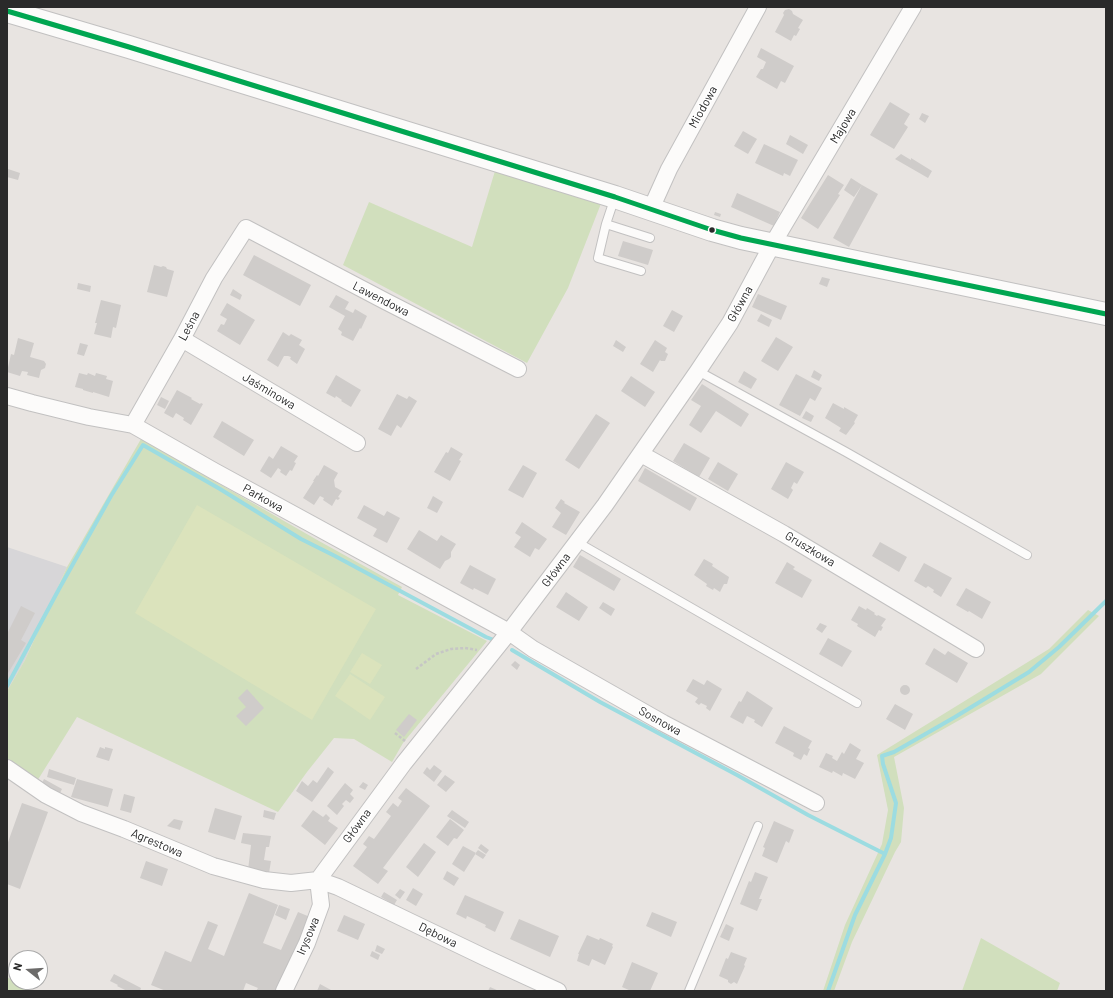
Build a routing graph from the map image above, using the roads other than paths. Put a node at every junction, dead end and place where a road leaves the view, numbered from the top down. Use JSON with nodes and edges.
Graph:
{"nodes":[{"id":1,"x":758,"y":7,"type":"edge"},
{"id":2,"x":913,"y":7,"type":"edge"},
{"id":3,"x":7,"y":11,"type":"edge"},
{"id":4,"x":615,"y":197,"type":"junction"},
{"id":5,"x":651,"y":209,"type":"junction"},
{"id":6,"x":606,"y":224,"type":"junction"},
{"id":7,"x":246,"y":228,"type":"joint"},
{"id":8,"x":650,"y":238,"type":"dead end"},
{"id":9,"x":772,"y":245,"type":"junction"},
{"id":10,"x":641,"y":271,"type":"dead end"},
{"id":11,"x":1106,"y":314,"type":"edge"},
{"id":12,"x":182,"y":339,"type":"junction"},
{"id":13,"x":518,"y":369,"type":"dead end"},
{"id":14,"x":698,"y":371,"type":"junction"},
{"id":15,"x":7,"y":396,"type":"edge"},
{"id":16,"x":133,"y":425,"type":"junction"},
{"id":17,"x":357,"y":443,"type":"dead end"},
{"id":18,"x":641,"y":454,"type":"junction"},
{"id":19,"x":577,"y":542,"type":"junction"},
{"id":20,"x":1027,"y":554,"type":"dead end"},
{"id":21,"x":508,"y":632,"type":"junction"},
{"id":22,"x":976,"y":649,"type":"dead end"},
{"id":23,"x":857,"y":703,"type":"dead end"},
{"id":24,"x":7,"y":768,"type":"edge"},
{"id":25,"x":816,"y":803,"type":"dead end"},
{"id":26,"x":758,"y":826,"type":"dead end"},
{"id":27,"x":318,"y":880,"type":"junction"},
{"id":28,"x":284,"y":991,"type":"edge"},
{"id":29,"x":558,"y":991,"type":"edge"},
{"id":30,"x":689,"y":991,"type":"edge"}],
"edges":[{"from":1,"to":5,"type":"street","name":"Miodowa"},
{"from":2,"to":9,"type":"street","name":"Majowa"},
{"from":3,"to":4,"type":"street"},
{"from":4,"to":5,"type":"street"},
{"from":4,"to":6,"type":"lane"},
{"from":5,"to":9,"type":"street"},
{"from":6,"to":8,"type":"lane"},
{"from":6,"to":10,"type":"lane"},
{"from":7,"to":12,"type":"street","name":"Leśna"},
{"from":7,"to":13,"type":"street","name":"Lawendowa"},
{"from":9,"to":11,"type":"street"},
{"from":9,"to":14,"type":"street","name":"Główna"},
{"from":12,"to":16,"type":"street","name":"Leśna"},
{"from":12,"to":17,"type":"street","name":"Jaśminowa"},
{"from":14,"to":18,"type":"street","name":"Główna"},
{"from":14,"to":20,"type":"lane"},
{"from":15,"to":16,"type":"street","name":"Parkowa"},
{"from":16,"to":21,"type":"street","name":"Parkowa"},
{"from":18,"to":19,"type":"street","name":"Główna"},
{"from":18,"to":22,"type":"street","name":"Gruszkowa"},
{"from":19,"to":21,"type":"street","name":"Główna"},
{"from":19,"to":23,"type":"lane"},
{"from":21,"to":25,"type":"street","name":"Sosnowa"},
{"from":21,"to":27,"type":"street","name":"Główna"},
{"from":24,"to":27,"type":"street","name":"Agrestowa"},
{"from":26,"to":30,"type":"lane"},
{"from":27,"to":28,"type":"street","name":"Irysowa"},
{"from":27,"to":29,"type":"street","name":"Dębowa"}]}
